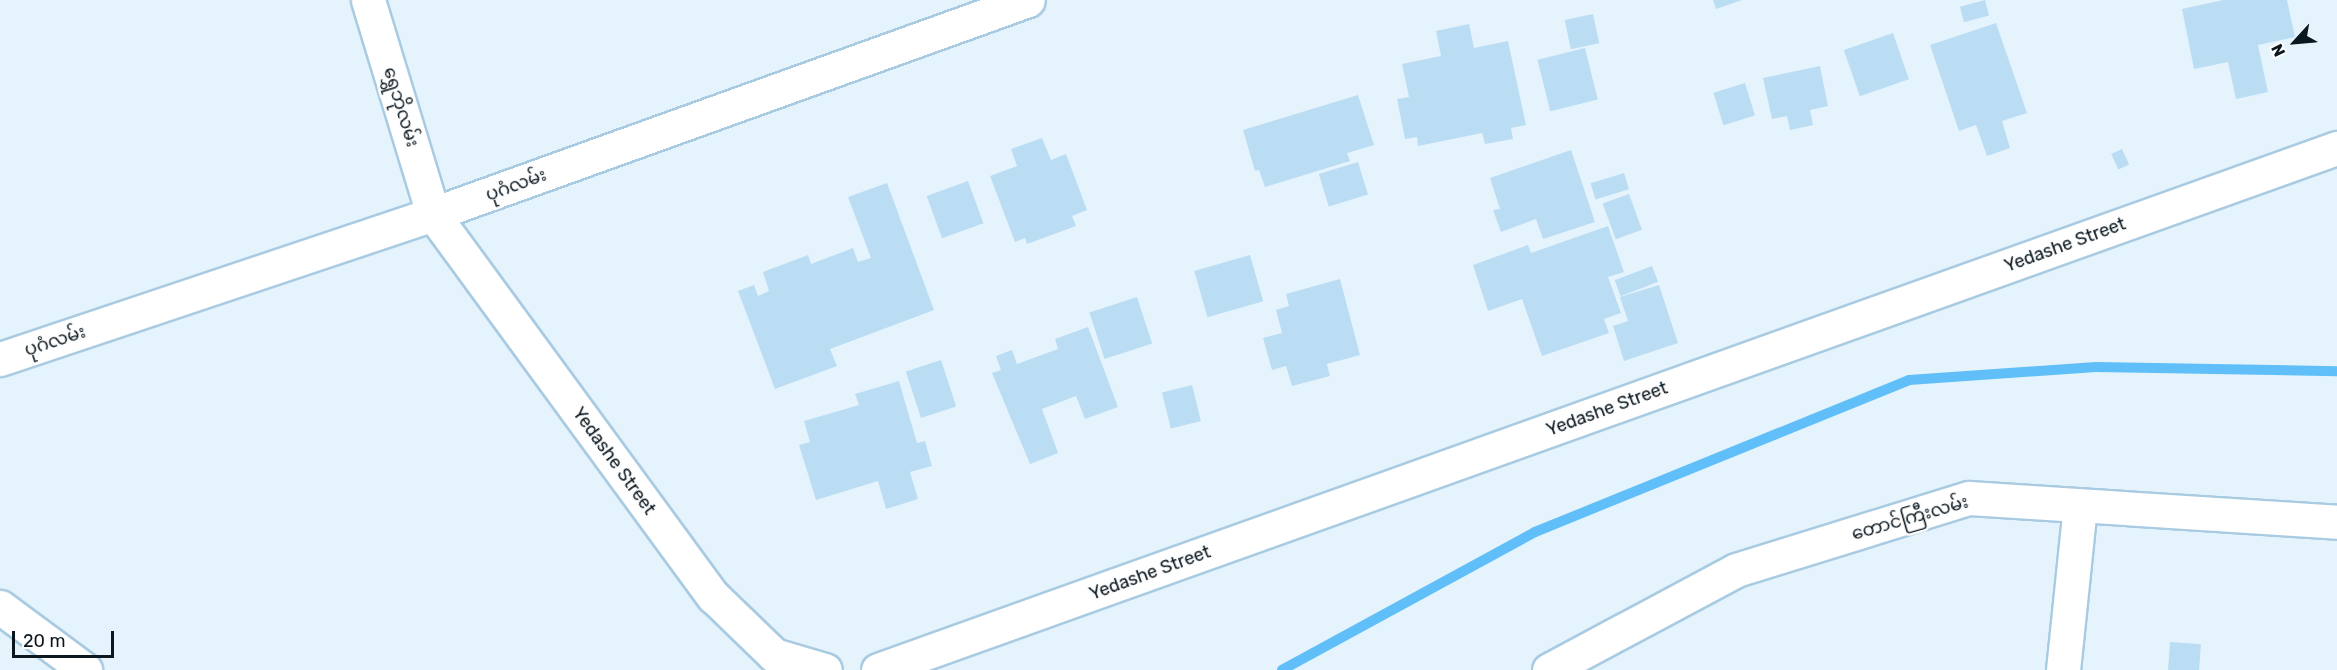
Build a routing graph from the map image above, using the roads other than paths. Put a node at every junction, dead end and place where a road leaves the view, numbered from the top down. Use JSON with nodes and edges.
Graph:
{"nodes":[{"id":1,"x":368,"y":0,"type":"edge"},
{"id":2,"x":1014,"y":2,"type":"edge"},
{"id":3,"x":2337,"y":147,"type":"edge"},
{"id":4,"x":433,"y":214,"type":"junction"},
{"id":5,"x":0,"y":359,"type":"edge"},
{"id":6,"x":2079,"y":506,"type":"junction"},
{"id":7,"x":2337,"y":522,"type":"edge"},
{"id":8,"x":0,"y":607,"type":"edge"},
{"id":9,"x":85,"y":670,"type":"edge"},
{"id":10,"x":825,"y":670,"type":"edge"},
{"id":11,"x":878,"y":670,"type":"edge"},
{"id":12,"x":1549,"y":670,"type":"edge"},
{"id":13,"x":2063,"y":670,"type":"edge"}],
"edges":[{"from":1,"to":4,"type":"street","name":"ရွှေဘိုလမ်း"},
{"from":2,"to":4,"type":"street","name":"ပုဂံလမ်း"},
{"from":3,"to":11,"type":"street","name":"Yedashe Street"},
{"from":4,"to":5,"type":"street","name":"ပုဂံလမ်း"},
{"from":4,"to":10,"type":"street","name":"Yedashe Street"},
{"from":6,"to":7,"type":"street","name":"တောင်ကြီးလမ်း"},
{"from":6,"to":12,"type":"street","name":"တောင်ကြီးလမ်း"},
{"from":6,"to":13,"type":"street"},
{"from":8,"to":9,"type":"street"}]}
